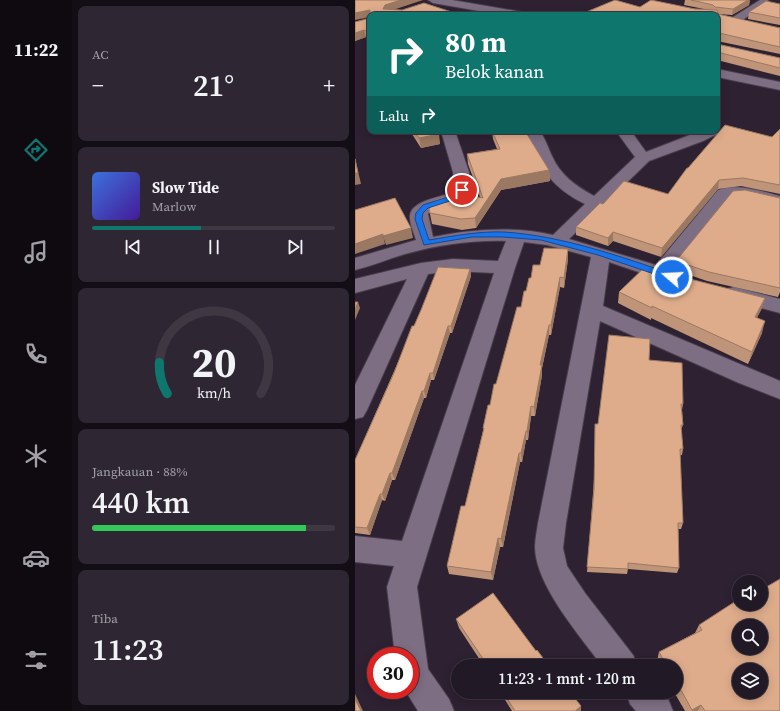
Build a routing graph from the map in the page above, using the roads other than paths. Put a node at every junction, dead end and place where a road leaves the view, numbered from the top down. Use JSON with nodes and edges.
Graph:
{"nodes":[{"id":1,"x":753,"y":0,"type":"edge"},
{"id":2,"x":432,"y":2,"type":"edge"},
{"id":3,"x":501,"y":12,"type":"edge"},
{"id":4,"x":750,"y":24,"type":"edge"},
{"id":5,"x":720,"y":74,"type":"edge"},
{"id":6,"x":780,"y":86,"type":"edge"},
{"id":7,"x":449,"y":134,"type":"edge"},
{"id":8,"x":625,"y":134,"type":"edge"},
{"id":9,"x":706,"y":134,"type":"edge"},
{"id":10,"x":536,"y":136,"type":"dead end"},
{"id":11,"x":643,"y":158,"type":"junction"},
{"id":12,"x":780,"y":201,"type":"edge"},
{"id":13,"x":596,"y":203,"type":"junction"},
{"id":14,"x":515,"y":242,"type":"dead end"},
{"id":15,"x":556,"y":242,"type":"junction"},
{"id":16,"x":426,"y":243,"type":"junction"},
{"id":17,"x":600,"y":258,"type":"dead end"},
{"id":18,"x":355,"y":264,"type":"edge"},
{"id":19,"x":421,"y":268,"type":"junction"},
{"id":20,"x":505,"y":268,"type":"junction"},
{"id":21,"x":660,"y":273,"type":"junction"},
{"id":22,"x":691,"y":283,"type":"edge"},
{"id":23,"x":355,"y":286,"type":"edge"},
{"id":24,"x":714,"y":289,"type":"edge"},
{"id":25,"x":780,"y":306,"type":"edge"},
{"id":26,"x":592,"y":309,"type":"junction"},
{"id":27,"x":780,"y":390,"type":"edge"},
{"id":28,"x":355,"y":410,"type":"edge"},
{"id":29,"x":355,"y":549,"type":"edge"},
{"id":30,"x":412,"y":555,"type":"junction"},
{"id":31,"x":617,"y":659,"type":"edge"},
{"id":32,"x":647,"y":699,"type":"edge"},
{"id":33,"x":437,"y":711,"type":"edge"},
{"id":34,"x":656,"y":711,"type":"edge"}],
"edges":[{"from":1,"to":4,"type":"street"},
{"from":2,"to":3,"type":"street"},
{"from":5,"to":6,"type":"street"},
{"from":7,"to":16,"type":"street"},
{"from":8,"to":11,"type":"street"},
{"from":9,"to":11,"type":"street"},
{"from":10,"to":13,"type":"street"},
{"from":11,"to":13,"type":"street"},
{"from":12,"to":21,"type":"street"},
{"from":13,"to":15,"type":"street"},
{"from":14,"to":20,"type":"street"},
{"from":15,"to":16,"type":"street"},
{"from":15,"to":21,"type":"street"},
{"from":16,"to":18,"type":"street"},
{"from":17,"to":26,"type":"street"},
{"from":19,"to":20,"type":"street"},
{"from":19,"to":23,"type":"street"},
{"from":19,"to":28,"type":"street"},
{"from":20,"to":30,"type":"street"},
{"from":21,"to":22,"type":"street"},
{"from":24,"to":25,"type":"street"},
{"from":26,"to":27,"type":"street"},
{"from":26,"to":31,"type":"street"},
{"from":29,"to":30,"type":"street"},
{"from":30,"to":33,"type":"street"},
{"from":32,"to":34,"type":"street"}]}
